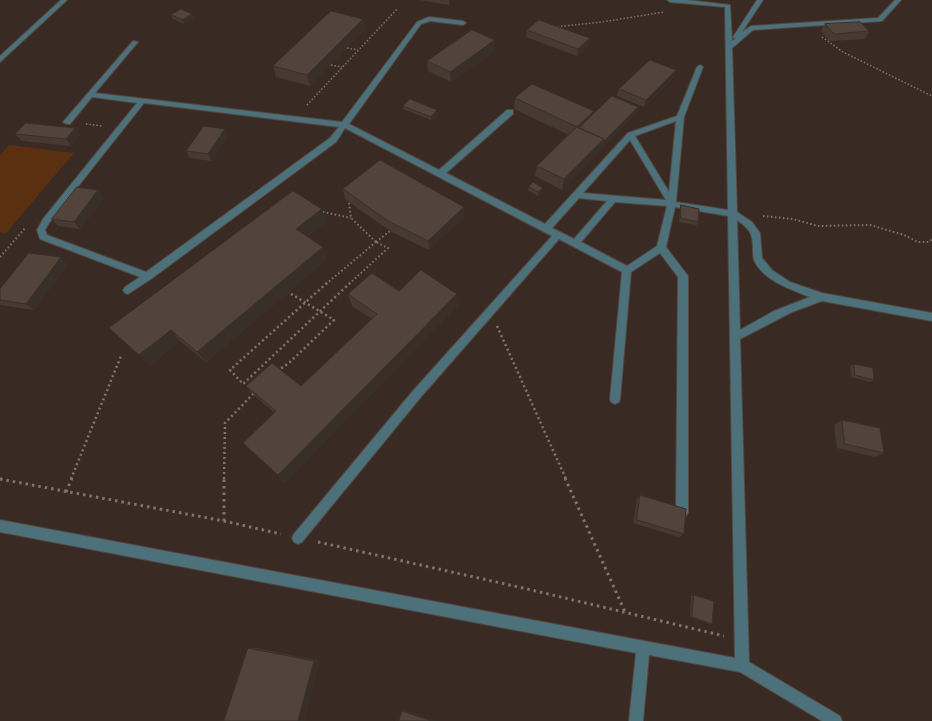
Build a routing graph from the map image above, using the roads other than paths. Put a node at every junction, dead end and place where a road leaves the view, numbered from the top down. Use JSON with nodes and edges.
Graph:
{"nodes":[{"id":1,"x":64,"y":0,"type":"edge"},
{"id":2,"x":670,"y":0,"type":"edge"},
{"id":3,"x":760,"y":0,"type":"edge"},
{"id":4,"x":898,"y":0,"type":"edge"},
{"id":5,"x":463,"y":23,"type":"dead end"},
{"id":6,"x":135,"y":42,"type":"dead end"},
{"id":7,"x":729,"y":47,"type":"junction"},
{"id":8,"x":0,"y":60,"type":"edge"},
{"id":9,"x":700,"y":67,"type":"dead end"},
{"id":10,"x":90,"y":95,"type":"junction"},
{"id":11,"x":142,"y":101,"type":"junction"},
{"id":12,"x":510,"y":112,"type":"dead end"},
{"id":13,"x":680,"y":117,"type":"junction"},
{"id":14,"x":67,"y":122,"type":"dead end"},
{"id":15,"x":344,"y":125,"type":"junction"},
{"id":16,"x":631,"y":134,"type":"junction"},
{"id":17,"x":440,"y":174,"type":"junction"},
{"id":18,"x":576,"y":195,"type":"junction"},
{"id":19,"x":613,"y":199,"type":"junction"},
{"id":20,"x":672,"y":204,"type":"junction"},
{"id":21,"x":733,"y":214,"type":"junction"},
{"id":22,"x":546,"y":229,"type":"junction"},
{"id":23,"x":558,"y":235,"type":"junction"},
{"id":24,"x":574,"y":244,"type":"junction"},
{"id":25,"x":661,"y":248,"type":"junction"},
{"id":26,"x":627,"y":270,"type":"junction"},
{"id":27,"x":148,"y":276,"type":"junction"},
{"id":28,"x":128,"y":290,"type":"dead end"},
{"id":29,"x":822,"y":297,"type":"junction"},
{"id":30,"x":932,"y":317,"type":"edge"},
{"id":31,"x":735,"y":337,"type":"junction"},
{"id":32,"x":616,"y":399,"type":"dead end"},
{"id":33,"x":682,"y":512,"type":"edge"},
{"id":34,"x":0,"y":526,"type":"edge"},
{"id":35,"x":298,"y":538,"type":"road end"},
{"id":36,"x":643,"y":647,"type":"junction"},
{"id":37,"x":742,"y":666,"type":"junction"},
{"id":38,"x":636,"y":721,"type":"edge"},
{"id":39,"x":835,"y":721,"type":"edge"}],
"edges":[{"from":1,"to":8,"type":"street"},
{"from":2,"to":7,"type":"street"},
{"from":3,"to":7,"type":"street"},
{"from":4,"to":7,"type":"street"},
{"from":5,"to":15,"type":"street"},
{"from":6,"to":10,"type":"street"},
{"from":7,"to":21,"type":"street"},
{"from":9,"to":13,"type":"street"},
{"from":10,"to":11,"type":"street"},
{"from":10,"to":14,"type":"street"},
{"from":11,"to":15,"type":"street"},
{"from":11,"to":27,"type":"street"},
{"from":12,"to":17,"type":"street"},
{"from":13,"to":16,"type":"street"},
{"from":13,"to":20,"type":"street"},
{"from":15,"to":17,"type":"street"},
{"from":15,"to":27,"type":"street"},
{"from":16,"to":18,"type":"street"},
{"from":16,"to":20,"type":"street"},
{"from":17,"to":22,"type":"street"},
{"from":18,"to":19,"type":"street"},
{"from":18,"to":22,"type":"street"},
{"from":19,"to":20,"type":"street"},
{"from":19,"to":24,"type":"street"},
{"from":20,"to":21,"type":"street"},
{"from":20,"to":25,"type":"street"},
{"from":21,"to":29,"type":"street"},
{"from":21,"to":31,"type":"street"},
{"from":22,"to":23,"type":"street"},
{"from":23,"to":24,"type":"street"},
{"from":23,"to":35,"type":"street"},
{"from":24,"to":26,"type":"street"},
{"from":25,"to":26,"type":"street"},
{"from":25,"to":33,"type":"street"},
{"from":26,"to":32,"type":"street"},
{"from":27,"to":28,"type":"street"},
{"from":29,"to":30,"type":"street"},
{"from":29,"to":31,"type":"street"},
{"from":31,"to":37,"type":"street"},
{"from":34,"to":36,"type":"street"},
{"from":36,"to":37,"type":"street"},
{"from":36,"to":38,"type":"street"},
{"from":37,"to":39,"type":"street"}]}
